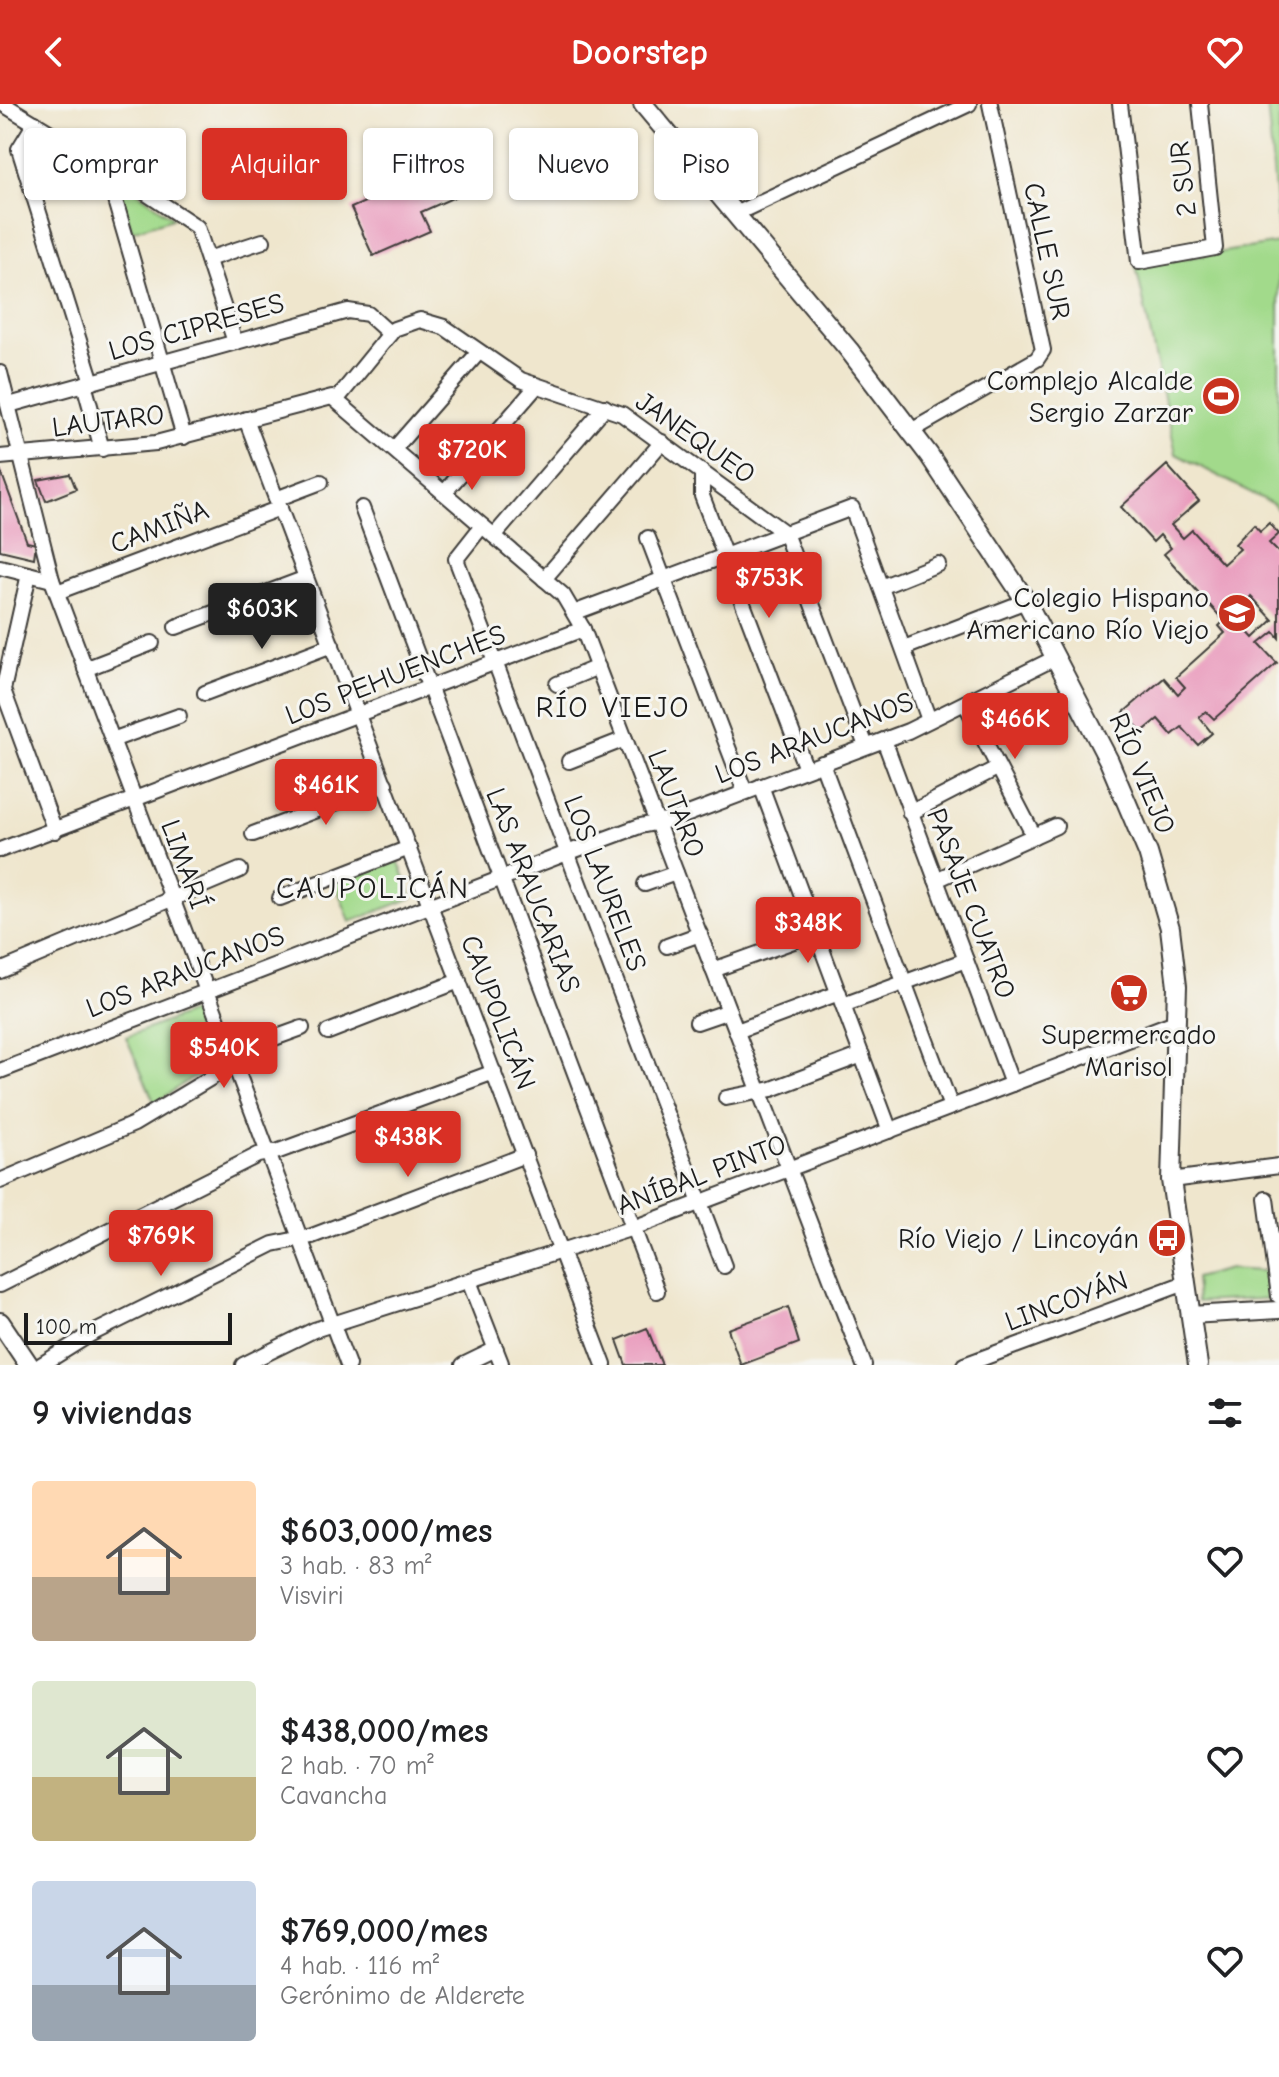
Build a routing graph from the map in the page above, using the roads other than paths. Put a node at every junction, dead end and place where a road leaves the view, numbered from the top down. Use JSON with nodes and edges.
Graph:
{"nodes":[{"id":1,"x":3,"y":104,"type":"edge"},
{"id":2,"x":643,"y":104,"type":"edge"},
{"id":3,"x":969,"y":104,"type":"edge"},
{"id":4,"x":990,"y":104,"type":"edge"},
{"id":5,"x":1120,"y":104,"type":"edge"},
{"id":6,"x":1200,"y":104,"type":"edge"},
{"id":7,"x":35,"y":123,"type":"junction"},
{"id":8,"x":43,"y":128,"type":"edge"},
{"id":9,"x":115,"y":200,"type":"edge"},
{"id":10,"x":156,"y":200,"type":"edge"},
{"id":11,"x":737,"y":213,"type":"junction"},
{"id":12,"x":263,"y":241,"type":"dead end"},
{"id":13,"x":208,"y":259,"type":"junction"},
{"id":14,"x":390,"y":334,"type":"junction"},
{"id":15,"x":235,"y":342,"type":"junction"},
{"id":16,"x":479,"y":352,"type":"junction"},
{"id":17,"x":162,"y":363,"type":"junction"},
{"id":18,"x":0,"y":373,"type":"edge"},
{"id":19,"x":88,"y":383,"type":"junction"},
{"id":20,"x":536,"y":387,"type":"junction"},
{"id":21,"x":337,"y":399,"type":"junction"},
{"id":22,"x":9,"y":405,"type":"junction"},
{"id":23,"x":605,"y":407,"type":"junction"},
{"id":24,"x":246,"y":419,"type":"junction"},
{"id":25,"x":911,"y":431,"type":"junction"},
{"id":26,"x":184,"y":437,"type":"junction"},
{"id":27,"x":662,"y":442,"type":"junction"},
{"id":28,"x":102,"y":449,"type":"junction"},
{"id":29,"x":394,"y":449,"type":"junction"},
{"id":30,"x":23,"y":456,"type":"junction"},
{"id":31,"x":0,"y":457,"type":"edge"},
{"id":32,"x":702,"y":472,"type":"junction"},
{"id":33,"x":321,"y":482,"type":"dead end"},
{"id":34,"x":444,"y":493,"type":"junction"},
{"id":35,"x":278,"y":504,"type":"junction"},
{"id":36,"x":362,"y":508,"type":"dead end"},
{"id":37,"x":488,"y":531,"type":"junction"},
{"id":38,"x":785,"y":533,"type":"junction"},
{"id":39,"x":648,"y":538,"type":"dead end"},
{"id":40,"x":725,"y":556,"type":"junction"},
{"id":41,"x":938,"y":564,"type":"dead end"},
{"id":42,"x":0,"y":567,"type":"edge"},
{"id":43,"x":29,"y":574,"type":"junction"},
{"id":44,"x":306,"y":578,"type":"junction"},
{"id":45,"x":544,"y":579,"type":"junction"},
{"id":46,"x":664,"y":579,"type":"junction"},
{"id":47,"x":54,"y":586,"type":"junction"},
{"id":48,"x":881,"y":587,"type":"junction"},
{"id":49,"x":1026,"y":601,"type":"junction"},
{"id":50,"x":576,"y":612,"type":"junction"},
{"id":51,"x":176,"y":627,"type":"dead end"},
{"id":52,"x":583,"y":629,"type":"junction"},
{"id":53,"x":152,"y":643,"type":"dead end"},
{"id":54,"x":332,"y":645,"type":"junction"},
{"id":55,"x":904,"y":648,"type":"junction"},
{"id":56,"x":1057,"y":657,"type":"junction"},
{"id":57,"x":495,"y":663,"type":"junction"},
{"id":58,"x":4,"y":664,"type":"edge"},
{"id":59,"x":598,"y":667,"type":"junction"},
{"id":60,"x":85,"y":669,"type":"junction"},
{"id":61,"x":557,"y":684,"type":"dead end"},
{"id":62,"x":429,"y":688,"type":"junction"},
{"id":63,"x":205,"y":693,"type":"dead end"},
{"id":64,"x":965,"y":703,"type":"junction"},
{"id":65,"x":358,"y":715,"type":"junction"},
{"id":66,"x":179,"y":716,"type":"dead end"},
{"id":67,"x":929,"y":720,"type":"junction"},
{"id":68,"x":625,"y":739,"type":"junction"},
{"id":69,"x":112,"y":740,"type":"junction"},
{"id":70,"x":884,"y":740,"type":"junction"},
{"id":71,"x":866,"y":746,"type":"junction"},
{"id":72,"x":569,"y":761,"type":"dead end"},
{"id":73,"x":822,"y":763,"type":"junction"},
{"id":74,"x":997,"y":768,"type":"junction"},
{"id":75,"x":806,"y":769,"type":"junction"},
{"id":76,"x":385,"y":784,"type":"junction"},
{"id":77,"x":761,"y":786,"type":"junction"},
{"id":78,"x":745,"y":792,"type":"junction"},
{"id":79,"x":134,"y":801,"type":"junction"},
{"id":80,"x":910,"y":813,"type":"junction"},
{"id":81,"x":657,"y":823,"type":"junction"},
{"id":82,"x":1056,"y":826,"type":"dead end"},
{"id":83,"x":55,"y":831,"type":"junction"},
{"id":84,"x":253,"y":834,"type":"dead end"},
{"id":85,"x":1034,"y":836,"type":"junction"},
{"id":86,"x":409,"y":848,"type":"junction"},
{"id":87,"x":0,"y":850,"type":"edge"},
{"id":88,"x":567,"y":853,"type":"junction"},
{"id":89,"x":240,"y":870,"type":"dead end"},
{"id":90,"x":676,"y":873,"type":"junction"},
{"id":91,"x":501,"y":878,"type":"junction"},
{"id":92,"x":936,"y":880,"type":"junction"},
{"id":93,"x":645,"y":884,"type":"dead end"},
{"id":94,"x":170,"y":898,"type":"junction"},
{"id":95,"x":280,"y":898,"type":"dead end"},
{"id":96,"x":431,"y":904,"type":"junction"},
{"id":97,"x":816,"y":933,"type":"junction"},
{"id":98,"x":700,"y":934,"type":"junction"},
{"id":99,"x":667,"y":946,"type":"dead end"},
{"id":100,"x":966,"y":960,"type":"junction"},
{"id":101,"x":713,"y":970,"type":"junction"},
{"id":102,"x":0,"y":971,"type":"edge"},
{"id":103,"x":459,"y":981,"type":"junction"},
{"id":104,"x":905,"y":982,"type":"junction"},
{"id":105,"x":206,"y":991,"type":"junction"},
{"id":106,"x":841,"y":999,"type":"junction"},
{"id":107,"x":729,"y":1011,"type":"junction"},
{"id":108,"x":697,"y":1022,"type":"dead end"},
{"id":109,"x":1175,"y":1022,"type":"junction"},
{"id":110,"x":302,"y":1028,"type":"dead end"},
{"id":111,"x":737,"y":1031,"type":"junction"},
{"id":112,"x":328,"y":1032,"type":"dead end"},
{"id":113,"x":862,"y":1055,"type":"junction"},
{"id":114,"x":232,"y":1059,"type":"junction"},
{"id":115,"x":0,"y":1071,"type":"edge"},
{"id":116,"x":494,"y":1072,"type":"junction"},
{"id":117,"x":1012,"y":1084,"type":"junction"},
{"id":118,"x":759,"y":1090,"type":"junction"},
{"id":119,"x":726,"y":1098,"type":"dead end"},
{"id":120,"x":951,"y":1107,"type":"junction"},
{"id":121,"x":890,"y":1131,"type":"junction"},
{"id":122,"x":268,"y":1153,"type":"junction"},
{"id":123,"x":525,"y":1155,"type":"junction"},
{"id":124,"x":1279,"y":1166,"type":"edge"},
{"id":125,"x":789,"y":1169,"type":"junction"},
{"id":126,"x":1171,"y":1180,"type":"junction"},
{"id":127,"x":0,"y":1181,"type":"edge"},
{"id":128,"x":1266,"y":1199,"type":"dead end"},
{"id":129,"x":700,"y":1203,"type":"junction"},
{"id":130,"x":1274,"y":1216,"type":"edge"},
{"id":131,"x":633,"y":1228,"type":"junction"},
{"id":132,"x":300,"y":1238,"type":"junction"},
{"id":133,"x":560,"y":1253,"type":"junction"},
{"id":134,"x":724,"y":1266,"type":"dead end"},
{"id":135,"x":469,"y":1281,"type":"junction"},
{"id":136,"x":1185,"y":1283,"type":"junction"},
{"id":137,"x":0,"y":1285,"type":"edge"},
{"id":138,"x":657,"y":1291,"type":"dead end"},
{"id":139,"x":1279,"y":1296,"type":"edge"},
{"id":140,"x":1279,"y":1310,"type":"edge"},
{"id":141,"x":1190,"y":1315,"type":"junction"},
{"id":142,"x":0,"y":1322,"type":"edge"},
{"id":143,"x":333,"y":1325,"type":"junction"},
{"id":144,"x":496,"y":1349,"type":"junction"},
{"id":145,"x":501,"y":1363,"type":"edge"},
{"id":146,"x":29,"y":1365,"type":"edge"},
{"id":147,"x":41,"y":1365,"type":"edge"},
{"id":148,"x":243,"y":1365,"type":"edge"},
{"id":149,"x":348,"y":1365,"type":"edge"},
{"id":150,"x":463,"y":1365,"type":"edge"},
{"id":151,"x":604,"y":1365,"type":"edge"},
{"id":152,"x":864,"y":1365,"type":"edge"},
{"id":153,"x":964,"y":1365,"type":"edge"},
{"id":154,"x":1198,"y":1365,"type":"edge"}],
"edges":[{"from":1,"to":7,"type":"street"},
{"from":2,"to":11,"type":"main road","name":"RÍO VIEJO"},
{"from":3,"to":11,"type":"street"},
{"from":4,"to":25,"type":"street","name":"CALLE SUR"},
{"from":5,"to":6,"type":"street","name":"2 SUR"},
{"from":7,"to":8,"type":"street"},
{"from":7,"to":19,"type":"street"},
{"from":9,"to":17,"type":"street"},
{"from":10,"to":13,"type":"street"},
{"from":11,"to":25,"type":"main road","name":"RÍO VIEJO"},
{"from":12,"to":13,"type":"street"},
{"from":13,"to":15,"type":"street"},
{"from":14,"to":15,"type":"street","name":"LOS CIPRESES"},
{"from":14,"to":16,"type":"street","name":"JANEQUEO"},
{"from":14,"to":21,"type":"street"},
{"from":15,"to":17,"type":"street","name":"LOS CIPRESES"},
{"from":16,"to":20,"type":"street","name":"JANEQUEO"},
{"from":16,"to":29,"type":"street"},
{"from":17,"to":19,"type":"street","name":"LOS CIPRESES"},
{"from":17,"to":26,"type":"street"},
{"from":18,"to":22,"type":"street","name":"LIMARÍ"},
{"from":19,"to":22,"type":"street","name":"LOS CIPRESES"},
{"from":19,"to":28,"type":"street"},
{"from":20,"to":23,"type":"street","name":"JANEQUEO"},
{"from":20,"to":34,"type":"street"},
{"from":21,"to":24,"type":"street","name":"LAUTARO"},
{"from":21,"to":29,"type":"street","name":"LAUTARO"},
{"from":22,"to":30,"type":"street","name":"LIMARÍ"},
{"from":23,"to":27,"type":"street","name":"JANEQUEO"},
{"from":23,"to":37,"type":"street"},
{"from":24,"to":26,"type":"street","name":"LAUTARO"},
{"from":24,"to":35,"type":"street","name":"CAUPOLICÁN"},
{"from":25,"to":49,"type":"main road","name":"RÍO VIEJO"},
{"from":26,"to":28,"type":"street","name":"LAUTARO"},
{"from":27,"to":32,"type":"street","name":"JANEQUEO"},
{"from":27,"to":45,"type":"street"},
{"from":28,"to":30,"type":"street","name":"LAUTARO"},
{"from":29,"to":34,"type":"street","name":"LAUTARO"},
{"from":30,"to":31,"type":"street","name":"LAUTARO"},
{"from":30,"to":47,"type":"street","name":"LIMARÍ"},
{"from":32,"to":38,"type":"street","name":"JANEQUEO"},
{"from":32,"to":40,"type":"street"},
{"from":33,"to":35,"type":"street"},
{"from":34,"to":37,"type":"street","name":"LAUTARO"},
{"from":35,"to":44,"type":"street","name":"CAUPOLICÁN"},
{"from":35,"to":47,"type":"street","name":"CAMIÑA"},
{"from":36,"to":62,"type":"street","name":"LAS ARAUCARIAS"},
{"from":37,"to":45,"type":"street","name":"LAUTARO"},
{"from":37,"to":57,"type":"street","name":"LOS LAURELES"},
{"from":38,"to":40,"type":"street"},
{"from":38,"to":48,"type":"street"},
{"from":38,"to":71,"type":"street"},
{"from":39,"to":46,"type":"street"},
{"from":40,"to":46,"type":"street"},
{"from":40,"to":75,"type":"street"},
{"from":41,"to":48,"type":"street"},
{"from":42,"to":43,"type":"street"},
{"from":43,"to":47,"type":"street"},
{"from":43,"to":58,"type":"street"},
{"from":44,"to":51,"type":"street"},
{"from":44,"to":54,"type":"street","name":"CAUPOLICÁN"},
{"from":45,"to":50,"type":"street","name":"LAUTARO"},
{"from":46,"to":50,"type":"street"},
{"from":46,"to":78,"type":"street"},
{"from":47,"to":60,"type":"street","name":"LIMARÍ"},
{"from":48,"to":55,"type":"street"},
{"from":49,"to":55,"type":"street"},
{"from":49,"to":56,"type":"main road","name":"RÍO VIEJO"},
{"from":50,"to":52,"type":"street","name":"LAUTARO"},
{"from":52,"to":57,"type":"street","name":"LOS PEHUENCHES"},
{"from":52,"to":59,"type":"street","name":"LAUTARO"},
{"from":53,"to":60,"type":"street"},
{"from":54,"to":63,"type":"street"},
{"from":54,"to":65,"type":"street","name":"CAUPOLICÁN"},
{"from":55,"to":67,"type":"street"},
{"from":56,"to":64,"type":"street","name":"LOS ARAUCANOS"},
{"from":56,"to":109,"type":"main road","name":"RÍO VIEJO"},
{"from":57,"to":62,"type":"street","name":"LOS PEHUENCHES"},
{"from":57,"to":88,"type":"street","name":"LOS LAURELES"},
{"from":58,"to":83,"type":"street"},
{"from":59,"to":61,"type":"street"},
{"from":59,"to":68,"type":"street","name":"LAUTARO"},
{"from":60,"to":69,"type":"street","name":"LIMARÍ"},
{"from":62,"to":65,"type":"street","name":"LOS PEHUENCHES"},
{"from":62,"to":91,"type":"street","name":"LAS ARAUCARIAS"},
{"from":64,"to":67,"type":"street","name":"LOS ARAUCANOS"},
{"from":64,"to":74,"type":"street"},
{"from":65,"to":76,"type":"street","name":"CAUPOLICÁN"},
{"from":65,"to":79,"type":"street","name":"LOS PEHUENCHES"},
{"from":66,"to":69,"type":"street"},
{"from":67,"to":70,"type":"street","name":"LOS ARAUCANOS"},
{"from":68,"to":72,"type":"street"},
{"from":68,"to":81,"type":"street","name":"LAUTARO"},
{"from":69,"to":79,"type":"street","name":"LIMARÍ"},
{"from":70,"to":71,"type":"street","name":"LOS ARAUCANOS"},
{"from":70,"to":80,"type":"street","name":"PASAJE CUATRO"},
{"from":71,"to":73,"type":"street","name":"LOS ARAUCANOS"},
{"from":73,"to":75,"type":"street","name":"LOS ARAUCANOS"},
{"from":73,"to":104,"type":"street"},
{"from":74,"to":80,"type":"street"},
{"from":74,"to":85,"type":"street"},
{"from":75,"to":77,"type":"street","name":"LOS ARAUCANOS"},
{"from":76,"to":84,"type":"street"},
{"from":76,"to":86,"type":"street","name":"CAUPOLICÁN"},
{"from":77,"to":78,"type":"street","name":"LOS ARAUCANOS"},
{"from":77,"to":97,"type":"street"},
{"from":78,"to":81,"type":"street","name":"LOS ARAUCANOS"},
{"from":79,"to":83,"type":"street","name":"LOS PEHUENCHES"},
{"from":79,"to":94,"type":"street","name":"LIMARÍ"},
{"from":80,"to":92,"type":"street","name":"PASAJE CUATRO"},
{"from":81,"to":88,"type":"street","name":"LOS ARAUCANOS"},
{"from":81,"to":90,"type":"street","name":"LAUTARO"},
{"from":82,"to":85,"type":"street"},
{"from":83,"to":87,"type":"street","name":"LOS PEHUENCHES"},
{"from":85,"to":92,"type":"street"},
{"from":86,"to":95,"type":"street"},
{"from":86,"to":96,"type":"street","name":"CAUPOLICÁN"},
{"from":88,"to":91,"type":"street","name":"LOS ARAUCANOS"},
{"from":88,"to":129,"type":"street","name":"LOS LAURELES"},
{"from":89,"to":94,"type":"street"},
{"from":90,"to":93,"type":"street"},
{"from":90,"to":98,"type":"street","name":"LAUTARO"},
{"from":91,"to":96,"type":"street","name":"LOS ARAUCANOS"},
{"from":91,"to":131,"type":"street","name":"LAS ARAUCARIAS"},
{"from":92,"to":100,"type":"street","name":"PASAJE CUATRO"},
{"from":94,"to":102,"type":"street"},
{"from":94,"to":105,"type":"street","name":"LIMARÍ"},
{"from":96,"to":103,"type":"street","name":"CAUPOLICÁN"},
{"from":96,"to":105,"type":"street","name":"LOS ARAUCANOS"},
{"from":97,"to":101,"type":"street"},
{"from":97,"to":106,"type":"street"},
{"from":98,"to":99,"type":"street"},
{"from":98,"to":101,"type":"street","name":"LAUTARO"},
{"from":100,"to":104,"type":"street"},
{"from":100,"to":117,"type":"street","name":"PASAJE CUATRO"},
{"from":101,"to":107,"type":"street","name":"LAUTARO"},
{"from":103,"to":112,"type":"street"},
{"from":103,"to":116,"type":"street","name":"CAUPOLICÁN"},
{"from":104,"to":106,"type":"street"},
{"from":104,"to":120,"type":"street"},
{"from":105,"to":114,"type":"street","name":"LIMARÍ"},
{"from":105,"to":115,"type":"street","name":"LOS ARAUCANOS"},
{"from":106,"to":111,"type":"street"},
{"from":106,"to":113,"type":"street"},
{"from":107,"to":108,"type":"street"},
{"from":107,"to":111,"type":"street","name":"LAUTARO"},
{"from":109,"to":117,"type":"street","name":"ANÍBAL PINTO"},
{"from":109,"to":126,"type":"main road","name":"RÍO VIEJO"},
{"from":110,"to":114,"type":"street"},
{"from":111,"to":118,"type":"street","name":"LAUTARO"},
{"from":113,"to":118,"type":"street"},
{"from":113,"to":121,"type":"street"},
{"from":114,"to":122,"type":"street","name":"LIMARÍ"},
{"from":114,"to":127,"type":"street"},
{"from":116,"to":122,"type":"street"},
{"from":116,"to":123,"type":"street","name":"CAUPOLICÁN"},
{"from":117,"to":120,"type":"street","name":"ANÍBAL PINTO"},
{"from":118,"to":119,"type":"street"},
{"from":118,"to":125,"type":"street","name":"LAUTARO"},
{"from":120,"to":121,"type":"street","name":"ANÍBAL PINTO"},
{"from":121,"to":125,"type":"street","name":"ANÍBAL PINTO"},
{"from":122,"to":132,"type":"street","name":"LIMARÍ"},
{"from":122,"to":137,"type":"street"},
{"from":123,"to":132,"type":"street"},
{"from":123,"to":133,"type":"street","name":"CAUPOLICÁN"},
{"from":124,"to":126,"type":"street"},
{"from":125,"to":129,"type":"street","name":"ANÍBAL PINTO"},
{"from":125,"to":152,"type":"street","name":"LAUTARO"},
{"from":126,"to":136,"type":"main road","name":"RÍO VIEJO"},
{"from":128,"to":130,"type":"street"},
{"from":129,"to":131,"type":"street","name":"ANÍBAL PINTO"},
{"from":129,"to":134,"type":"street","name":"LOS LAURELES"},
{"from":130,"to":139,"type":"street"},
{"from":131,"to":133,"type":"street","name":"ANÍBAL PINTO"},
{"from":131,"to":138,"type":"street","name":"LAS ARAUCARIAS"},
{"from":132,"to":143,"type":"street","name":"LIMARÍ"},
{"from":132,"to":147,"type":"street"},
{"from":133,"to":135,"type":"street","name":"ANÍBAL PINTO"},
{"from":133,"to":151,"type":"street","name":"CAUPOLICÁN"},
{"from":135,"to":143,"type":"street","name":"ANÍBAL PINTO"},
{"from":135,"to":144,"type":"street"},
{"from":136,"to":141,"type":"main road","name":"RÍO VIEJO"},
{"from":136,"to":153,"type":"street","name":"LINCOYÁN"},
{"from":140,"to":141,"type":"street"},
{"from":141,"to":154,"type":"main road","name":"RÍO VIEJO"},
{"from":142,"to":146,"type":"main road"},
{"from":143,"to":148,"type":"street","name":"ANÍBAL PINTO"},
{"from":143,"to":149,"type":"street","name":"LIMARÍ"},
{"from":144,"to":145,"type":"street"},
{"from":144,"to":150,"type":"street"}]}
